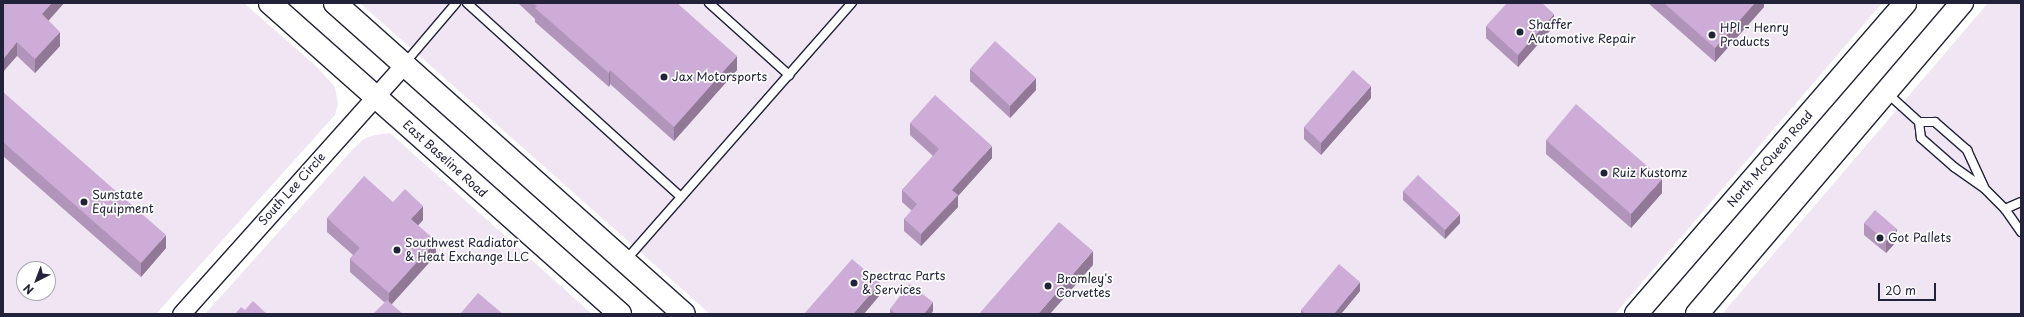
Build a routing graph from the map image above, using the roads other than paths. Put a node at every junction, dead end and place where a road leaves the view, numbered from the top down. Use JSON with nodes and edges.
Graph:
{"nodes":[{"id":1,"x":270,"y":3,"type":"edge"},
{"id":2,"x":335,"y":3,"type":"edge"},
{"id":3,"x":456,"y":3,"type":"edge"},
{"id":4,"x":467,"y":3,"type":"edge"},
{"id":5,"x":709,"y":3,"type":"edge"},
{"id":6,"x":852,"y":3,"type":"edge"},
{"id":7,"x":1905,"y":3,"type":"edge"},
{"id":8,"x":1962,"y":3,"type":"edge"},
{"id":9,"x":404,"y":65,"type":"junction"},
{"id":10,"x":789,"y":75,"type":"junction"},
{"id":11,"x":1886,"y":92,"type":"junction"},
{"id":12,"x":375,"y":97,"type":"junction"},
{"id":13,"x":1919,"y":122,"type":"junction"},
{"id":14,"x":1984,"y":188,"type":"junction"},
{"id":15,"x":681,"y":197,"type":"junction"},
{"id":16,"x":2021,"y":202,"type":"edge"},
{"id":17,"x":2005,"y":210,"type":"junction"},
{"id":18,"x":2021,"y":232,"type":"edge"},
{"id":19,"x":625,"y":261,"type":"junction"},
{"id":20,"x":181,"y":314,"type":"edge"},
{"id":21,"x":620,"y":314,"type":"edge"},
{"id":22,"x":684,"y":314,"type":"edge"},
{"id":23,"x":1636,"y":314,"type":"edge"},
{"id":24,"x":1697,"y":314,"type":"edge"}],
"edges":[{"from":1,"to":12,"type":"main road","name":"East Baseline Road"},
{"from":2,"to":9,"type":"main road"},
{"from":3,"to":9,"type":"lane"},
{"from":4,"to":15,"type":"lane"},
{"from":5,"to":10,"type":"lane"},
{"from":6,"to":10,"type":"lane"},
{"from":7,"to":23,"type":"main road","name":"North McQueen Road"},
{"from":8,"to":11,"type":"main road"},
{"from":9,"to":12,"type":"street","name":"South Lee Circle"},
{"from":9,"to":19,"type":"main road"},
{"from":10,"to":15,"type":"lane"},
{"from":11,"to":13,"type":"lane"},
{"from":11,"to":24,"type":"main road"},
{"from":12,"to":20,"type":"street","name":"South Lee Circle"},
{"from":12,"to":21,"type":"main road","name":"East Baseline Road"},
{"from":13,"to":14,"type":"lane"},
{"from":13,"to":14,"type":"lane"},
{"from":14,"to":17,"type":"lane"},
{"from":15,"to":19,"type":"lane"},
{"from":16,"to":17,"type":"lane"},
{"from":17,"to":18,"type":"lane"},
{"from":19,"to":22,"type":"main road"}]}
